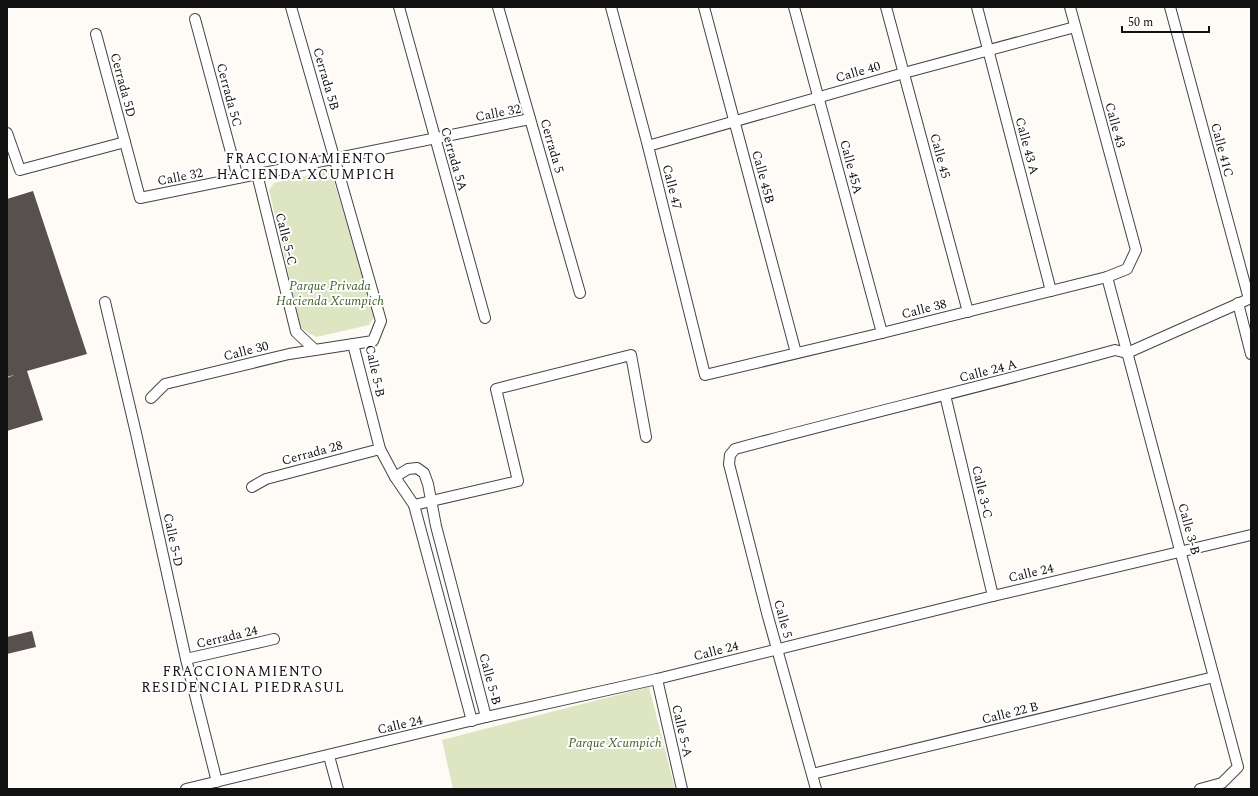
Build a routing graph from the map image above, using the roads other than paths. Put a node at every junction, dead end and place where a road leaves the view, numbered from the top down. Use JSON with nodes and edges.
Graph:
{"nodes":[{"id":1,"x":292,"y":7,"type":"edge"},
{"id":2,"x":399,"y":7,"type":"edge"},
{"id":3,"x":498,"y":7,"type":"edge"},
{"id":4,"x":611,"y":7,"type":"edge"},
{"id":5,"x":704,"y":7,"type":"edge"},
{"id":6,"x":794,"y":7,"type":"edge"},
{"id":7,"x":886,"y":7,"type":"edge"},
{"id":8,"x":978,"y":7,"type":"edge"},
{"id":9,"x":1070,"y":7,"type":"edge"},
{"id":10,"x":1170,"y":7,"type":"edge"},
{"id":11,"x":195,"y":19,"type":"dead end"},
{"id":12,"x":1075,"y":27,"type":"junction"},
{"id":13,"x":96,"y":34,"type":"dead end"},
{"id":14,"x":989,"y":51,"type":"junction"},
{"id":15,"x":904,"y":73,"type":"junction"},
{"id":16,"x":818,"y":97,"type":"junction"},
{"id":17,"x":530,"y":119,"type":"junction"},
{"id":18,"x":735,"y":122,"type":"junction"},
{"id":19,"x":7,"y":133,"type":"edge"},
{"id":20,"x":435,"y":138,"type":"junction"},
{"id":21,"x":125,"y":142,"type":"junction"},
{"id":22,"x":648,"y":146,"type":"junction"},
{"id":23,"x":335,"y":159,"type":"junction"},
{"id":24,"x":257,"y":174,"type":"junction"},
{"id":25,"x":238,"y":178,"type":"junction"},
{"id":26,"x":1136,"y":250,"type":"joint"},
{"id":27,"x":1107,"y":277,"type":"junction"},
{"id":28,"x":1051,"y":291,"type":"junction"},
{"id":29,"x":580,"y":293,"type":"dead end"},
{"id":30,"x":1250,"y":299,"type":"edge"},
{"id":31,"x":105,"y":302,"type":"dead end"},
{"id":32,"x":1238,"y":303,"type":"junction"},
{"id":33,"x":968,"y":312,"type":"junction"},
{"id":34,"x":485,"y":318,"type":"dead end"},
{"id":35,"x":882,"y":333,"type":"junction"},
{"id":36,"x":353,"y":344,"type":"junction"},
{"id":37,"x":315,"y":350,"type":"junction"},
{"id":38,"x":1126,"y":352,"type":"junction"},
{"id":39,"x":796,"y":353,"type":"junction"},
{"id":40,"x":1251,"y":354,"type":"edge"},
{"id":41,"x":705,"y":375,"type":"joint"},
{"id":42,"x":945,"y":395,"type":"junction"},
{"id":43,"x":151,"y":398,"type":"dead end"},
{"id":44,"x":646,"y":437,"type":"dead end"},
{"id":45,"x":380,"y":449,"type":"junction"},
{"id":46,"x":730,"y":455,"type":"joint"},
{"id":47,"x":395,"y":477,"type":"junction"},
{"id":48,"x":252,"y":487,"type":"dead end"},
{"id":49,"x":430,"y":501,"type":"junction"},
{"id":50,"x":414,"y":505,"type":"junction"},
{"id":51,"x":1251,"y":535,"type":"edge"},
{"id":52,"x":1181,"y":551,"type":"junction"},
{"id":53,"x":993,"y":596,"type":"junction"},
{"id":54,"x":274,"y":639,"type":"dead end"},
{"id":55,"x":777,"y":649,"type":"junction"},
{"id":56,"x":186,"y":659,"type":"junction"},
{"id":57,"x":1214,"y":677,"type":"junction"},
{"id":58,"x":657,"y":679,"type":"junction"},
{"id":59,"x":486,"y":717,"type":"junction"},
{"id":60,"x":472,"y":721,"type":"junction"},
{"id":61,"x":329,"y":756,"type":"junction"},
{"id":62,"x":812,"y":774,"type":"junction"},
{"id":63,"x":217,"y":782,"type":"junction"},
{"id":64,"x":186,"y":789,"type":"edge"},
{"id":65,"x":338,"y":789,"type":"edge"},
{"id":66,"x":682,"y":789,"type":"edge"},
{"id":67,"x":816,"y":789,"type":"edge"},
{"id":68,"x":1200,"y":789,"type":"edge"}],
"edges":[{"from":1,"to":23,"type":"street","name":"Cerrada 5B"},
{"from":2,"to":20,"type":"street","name":"Cerrada 5A"},
{"from":3,"to":17,"type":"street","name":"Cerrada 5"},
{"from":4,"to":22,"type":"street","name":"Calle 47"},
{"from":5,"to":18,"type":"street","name":"Calle 45B"},
{"from":6,"to":16,"type":"street","name":"Calle 45A"},
{"from":7,"to":15,"type":"street","name":"Calle 45"},
{"from":8,"to":14,"type":"street","name":"Calle 43 A"},
{"from":9,"to":12,"type":"street","name":"Calle 43"},
{"from":10,"to":30,"type":"street","name":"Calle 41C"},
{"from":11,"to":25,"type":"street","name":"Cerrada 5C"},
{"from":12,"to":14,"type":"street","name":"Calle 40"},
{"from":12,"to":26,"type":"street","name":"Calle 43"},
{"from":13,"to":21,"type":"street","name":"Cerrada 5D"},
{"from":14,"to":15,"type":"street","name":"Calle 40"},
{"from":14,"to":28,"type":"street","name":"Calle 43 A"},
{"from":15,"to":16,"type":"street","name":"Calle 40"},
{"from":15,"to":33,"type":"street","name":"Calle 45"},
{"from":16,"to":18,"type":"street","name":"Calle 40"},
{"from":16,"to":35,"type":"street","name":"Calle 45A"},
{"from":17,"to":20,"type":"street","name":"Calle 32"},
{"from":17,"to":29,"type":"street","name":"Cerrada 5"},
{"from":18,"to":22,"type":"street","name":"Calle 40"},
{"from":18,"to":39,"type":"street","name":"Calle 45B"},
{"from":19,"to":21,"type":"street"},
{"from":20,"to":23,"type":"street","name":"Calle 32"},
{"from":20,"to":34,"type":"street","name":"Cerrada 5A"},
{"from":21,"to":25,"type":"street","name":"Calle 32"},
{"from":22,"to":41,"type":"street","name":"Calle 47"},
{"from":23,"to":24,"type":"street","name":"Calle 32"},
{"from":23,"to":36,"type":"street","name":"Calle 5-B"},
{"from":24,"to":25,"type":"street","name":"Calle 32"},
{"from":24,"to":37,"type":"street","name":"Calle 5-C"},
{"from":26,"to":27,"type":"street","name":"Calle 38"},
{"from":27,"to":28,"type":"street","name":"Calle 38"},
{"from":27,"to":38,"type":"street","name":"Calle 3-B"},
{"from":28,"to":33,"type":"street","name":"Calle 38"},
{"from":30,"to":32,"type":"street","name":"Calle 24 A"},
{"from":31,"to":56,"type":"street","name":"Calle 5-D"},
{"from":32,"to":38,"type":"street","name":"Calle 24 A"},
{"from":32,"to":40,"type":"street"},
{"from":33,"to":35,"type":"street","name":"Calle 38"},
{"from":35,"to":39,"type":"street","name":"Calle 38"},
{"from":36,"to":37,"type":"street","name":"Calle 30"},
{"from":36,"to":45,"type":"street","name":"Calle 5-B"},
{"from":37,"to":43,"type":"street","name":"Calle 30"},
{"from":38,"to":42,"type":"street","name":"Calle 24 A"},
{"from":38,"to":52,"type":"street","name":"Calle 3-B"},
{"from":39,"to":41,"type":"street","name":"Calle 38"},
{"from":42,"to":46,"type":"street","name":"Calle 24 A"},
{"from":42,"to":53,"type":"street","name":"Calle 3-C"},
{"from":44,"to":49,"type":"street"},
{"from":45,"to":47,"type":"street","name":"Calle 5-B"},
{"from":45,"to":48,"type":"street","name":"Cerrada 28"},
{"from":46,"to":55,"type":"street","name":"Calle 5"},
{"from":47,"to":49,"type":"street","name":"Calle 5-B"},
{"from":47,"to":50,"type":"street","name":"Calle 5-B"},
{"from":49,"to":50,"type":"street"},
{"from":49,"to":59,"type":"street","name":"Calle 5-B"},
{"from":50,"to":60,"type":"street","name":"Calle 5-B"},
{"from":51,"to":52,"type":"street","name":"Calle 24"},
{"from":52,"to":53,"type":"street","name":"Calle 24"},
{"from":52,"to":57,"type":"street","name":"Calle 3-B"},
{"from":53,"to":55,"type":"street","name":"Calle 24"},
{"from":54,"to":56,"type":"street","name":"Cerrada 24"},
{"from":55,"to":58,"type":"street","name":"Calle 24"},
{"from":55,"to":62,"type":"street","name":"Calle 5"},
{"from":56,"to":63,"type":"street","name":"Calle 5-D"},
{"from":57,"to":62,"type":"street","name":"Calle 22 B"},
{"from":57,"to":68,"type":"street","name":"Calle 3-B"},
{"from":58,"to":59,"type":"street","name":"Calle 24"},
{"from":58,"to":66,"type":"street","name":"Calle 5-A"},
{"from":59,"to":60,"type":"street","name":"Calle 24"},
{"from":60,"to":61,"type":"street","name":"Calle 24"},
{"from":61,"to":63,"type":"street","name":"Calle 24"},
{"from":61,"to":65,"type":"street"},
{"from":62,"to":67,"type":"street","name":"Calle 5"},
{"from":63,"to":64,"type":"street","name":"Calle 24"}]}
